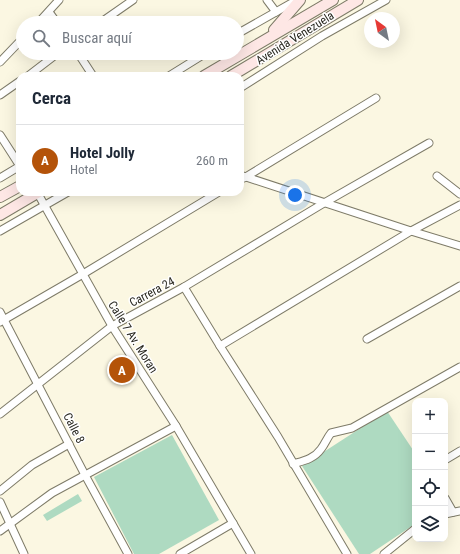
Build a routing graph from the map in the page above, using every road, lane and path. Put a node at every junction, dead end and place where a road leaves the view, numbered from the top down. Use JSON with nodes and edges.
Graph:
{"nodes":[{"id":1,"x":133,"y":0,"type":"edge"},
{"id":2,"x":268,"y":0,"type":"edge"},
{"id":3,"x":299,"y":0,"type":"edge"},
{"id":4,"x":333,"y":0,"type":"edge"},
{"id":5,"x":358,"y":0,"type":"edge"},
{"id":6,"x":386,"y":0,"type":"edge"},
{"id":7,"x":57,"y":1,"type":"edge"},
{"id":8,"x":49,"y":12,"type":"junction"},
{"id":9,"x":276,"y":12,"type":"junction"},
{"id":10,"x":45,"y":16,"type":"edge"},
{"id":11,"x":52,"y":16,"type":"edge"},
{"id":12,"x":110,"y":16,"type":"edge"},
{"id":13,"x":244,"y":30,"type":"edge"},
{"id":14,"x":258,"y":44,"type":"junction"},
{"id":15,"x":16,"y":45,"type":"edge"},
{"id":16,"x":244,"y":52,"type":"edge"},
{"id":17,"x":49,"y":60,"type":"edge"},
{"id":18,"x":83,"y":60,"type":"edge"},
{"id":19,"x":195,"y":60,"type":"edge"},
{"id":20,"x":231,"y":60,"type":"edge"},
{"id":21,"x":256,"y":61,"type":"junction"},
{"id":22,"x":0,"y":62,"type":"edge"},
{"id":23,"x":33,"y":72,"type":"edge"},
{"id":24,"x":90,"y":72,"type":"edge"},
{"id":25,"x":175,"y":72,"type":"edge"},
{"id":26,"x":211,"y":72,"type":"edge"},
{"id":27,"x":238,"y":72,"type":"edge"},
{"id":28,"x":244,"y":72,"type":"edge"},
{"id":29,"x":16,"y":84,"type":"edge"},
{"id":30,"x":244,"y":85,"type":"edge"},
{"id":31,"x":0,"y":95,"type":"edge"},
{"id":32,"x":376,"y":98,"type":"dead end"},
{"id":33,"x":0,"y":135,"type":"edge"},
{"id":34,"x":429,"y":143,"type":"dead end"},
{"id":35,"x":16,"y":160,"type":"edge"},
{"id":36,"x":16,"y":168,"type":"edge"},
{"id":37,"x":244,"y":176,"type":"edge"},
{"id":38,"x":437,"y":176,"type":"dead end"},
{"id":39,"x":0,"y":178,"type":"edge"},
{"id":40,"x":244,"y":178,"type":"edge"},
{"id":41,"x":16,"y":188,"type":"edge"},
{"id":42,"x":460,"y":194,"type":"edge"},
{"id":43,"x":31,"y":196,"type":"edge"},
{"id":44,"x":40,"y":196,"type":"edge"},
{"id":45,"x":61,"y":196,"type":"edge"},
{"id":46,"x":212,"y":196,"type":"edge"},
{"id":47,"x":0,"y":197,"type":"edge"},
{"id":48,"x":324,"y":203,"type":"junction"},
{"id":49,"x":460,"y":205,"type":"edge"},
{"id":50,"x":45,"y":206,"type":"junction"},
{"id":51,"x":0,"y":215,"type":"edge"},
{"id":52,"x":0,"y":231,"type":"edge"},
{"id":53,"x":411,"y":231,"type":"junction"},
{"id":54,"x":460,"y":246,"type":"edge"},
{"id":55,"x":83,"y":274,"type":"junction"},
{"id":56,"x":460,"y":286,"type":"edge"},
{"id":57,"x":184,"y":287,"type":"junction"},
{"id":58,"x":1,"y":318,"type":"edge"},
{"id":59,"x":112,"y":326,"type":"junction"},
{"id":60,"x":367,"y":340,"type":"dead end"},
{"id":61,"x":220,"y":346,"type":"junction"},
{"id":62,"x":460,"y":367,"type":"edge"},
{"id":63,"x":38,"y":384,"type":"junction"},
{"id":64,"x":0,"y":414,"type":"edge"},
{"id":65,"x":176,"y":426,"type":"junction"},
{"id":66,"x":70,"y":444,"type":"junction"},
{"id":67,"x":460,"y":451,"type":"edge"},
{"id":68,"x":448,"y":458,"type":"edge"},
{"id":69,"x":293,"y":464,"type":"junction"},
{"id":70,"x":85,"y":475,"type":"junction"},
{"id":71,"x":0,"y":491,"type":"edge"},
{"id":72,"x":0,"y":502,"type":"edge"},
{"id":73,"x":10,"y":523,"type":"junction"},
{"id":74,"x":233,"y":523,"type":"junction"},
{"id":75,"x":0,"y":530,"type":"edge"},
{"id":76,"x":412,"y":531,"type":"edge"},
{"id":77,"x":24,"y":554,"type":"edge"},
{"id":78,"x":128,"y":554,"type":"edge"},
{"id":79,"x":180,"y":554,"type":"edge"},
{"id":80,"x":251,"y":554,"type":"edge"},
{"id":81,"x":347,"y":554,"type":"edge"},
{"id":82,"x":384,"y":554,"type":"edge"}],
"edges":[{"from":1,"to":12,"type":"street"},
{"from":2,"to":9,"type":"street"},
{"from":3,"to":9,"type":"street"},
{"from":3,"to":14,"type":"street"},
{"from":4,"to":14,"type":"street","name":"Avenida Venezuela"},
{"from":5,"to":21,"type":"street","name":"Avenida Venezuela"},
{"from":6,"to":30,"type":"street","name":"Avenida Venezuela"},
{"from":7,"to":8,"type":"street"},
{"from":8,"to":10,"type":"street"},
{"from":8,"to":11,"type":"street"},
{"from":9,"to":13,"type":"street"},
{"from":14,"to":16,"type":"street","name":"Avenida Venezuela"},
{"from":15,"to":22,"type":"street"},
{"from":17,"to":23,"type":"street"},
{"from":18,"to":24,"type":"street"},
{"from":19,"to":25,"type":"street"},
{"from":20,"to":26,"type":"street","name":"Avenida Venezuela"},
{"from":21,"to":27,"type":"street","name":"Avenida Venezuela"},
{"from":21,"to":28,"type":"street"},
{"from":29,"to":31,"type":"street"},
{"from":32,"to":37,"type":"street"},
{"from":33,"to":35,"type":"street"},
{"from":34,"to":48,"type":"street","name":"Carrera 24"},
{"from":36,"to":39,"type":"street"},
{"from":38,"to":42,"type":"street"},
{"from":40,"to":48,"type":"street"},
{"from":41,"to":47,"type":"street"},
{"from":43,"to":51,"type":"street"},
{"from":44,"to":50,"type":"street","name":"Calle 7 Av. Moran"},
{"from":45,"to":50,"type":"street"},
{"from":46,"to":55,"type":"street"},
{"from":48,"to":53,"type":"street"},
{"from":48,"to":57,"type":"street","name":"Carrera 24"},
{"from":49,"to":53,"type":"street"},
{"from":50,"to":52,"type":"street"},
{"from":50,"to":55,"type":"street","name":"Calle 7 Av. Moran"},
{"from":53,"to":54,"type":"street"},
{"from":53,"to":61,"type":"street"},
{"from":55,"to":58,"type":"street"},
{"from":55,"to":59,"type":"street","name":"Calle 7 Av. Moran"},
{"from":56,"to":60,"type":"street"},
{"from":57,"to":59,"type":"street","name":"Carrera 24"},
{"from":57,"to":61,"type":"street"},
{"from":58,"to":63,"type":"street","name":"Calle 8"},
{"from":59,"to":63,"type":"street","name":"Carrera 24"},
{"from":59,"to":65,"type":"street","name":"Calle 7 Av. Moran"},
{"from":61,"to":69,"type":"street"},
{"from":62,"to":69,"type":"street"},
{"from":63,"to":64,"type":"street","name":"Carrera 24"},
{"from":63,"to":66,"type":"street","name":"Calle 8"},
{"from":65,"to":70,"type":"street"},
{"from":65,"to":74,"type":"street","name":"Calle 7 Av. Moran"},
{"from":66,"to":70,"type":"street","name":"Calle 8"},
{"from":66,"to":71,"type":"street"},
{"from":67,"to":68,"type":"street"},
{"from":69,"to":81,"type":"street"},
{"from":70,"to":73,"type":"street"},
{"from":70,"to":78,"type":"street","name":"Calle 8"},
{"from":72,"to":73,"type":"street"},
{"from":73,"to":75,"type":"street"},
{"from":73,"to":77,"type":"street"},
{"from":74,"to":79,"type":"street"},
{"from":74,"to":80,"type":"street","name":"Calle 7 Av. Moran"},
{"from":76,"to":82,"type":"street"}]}
